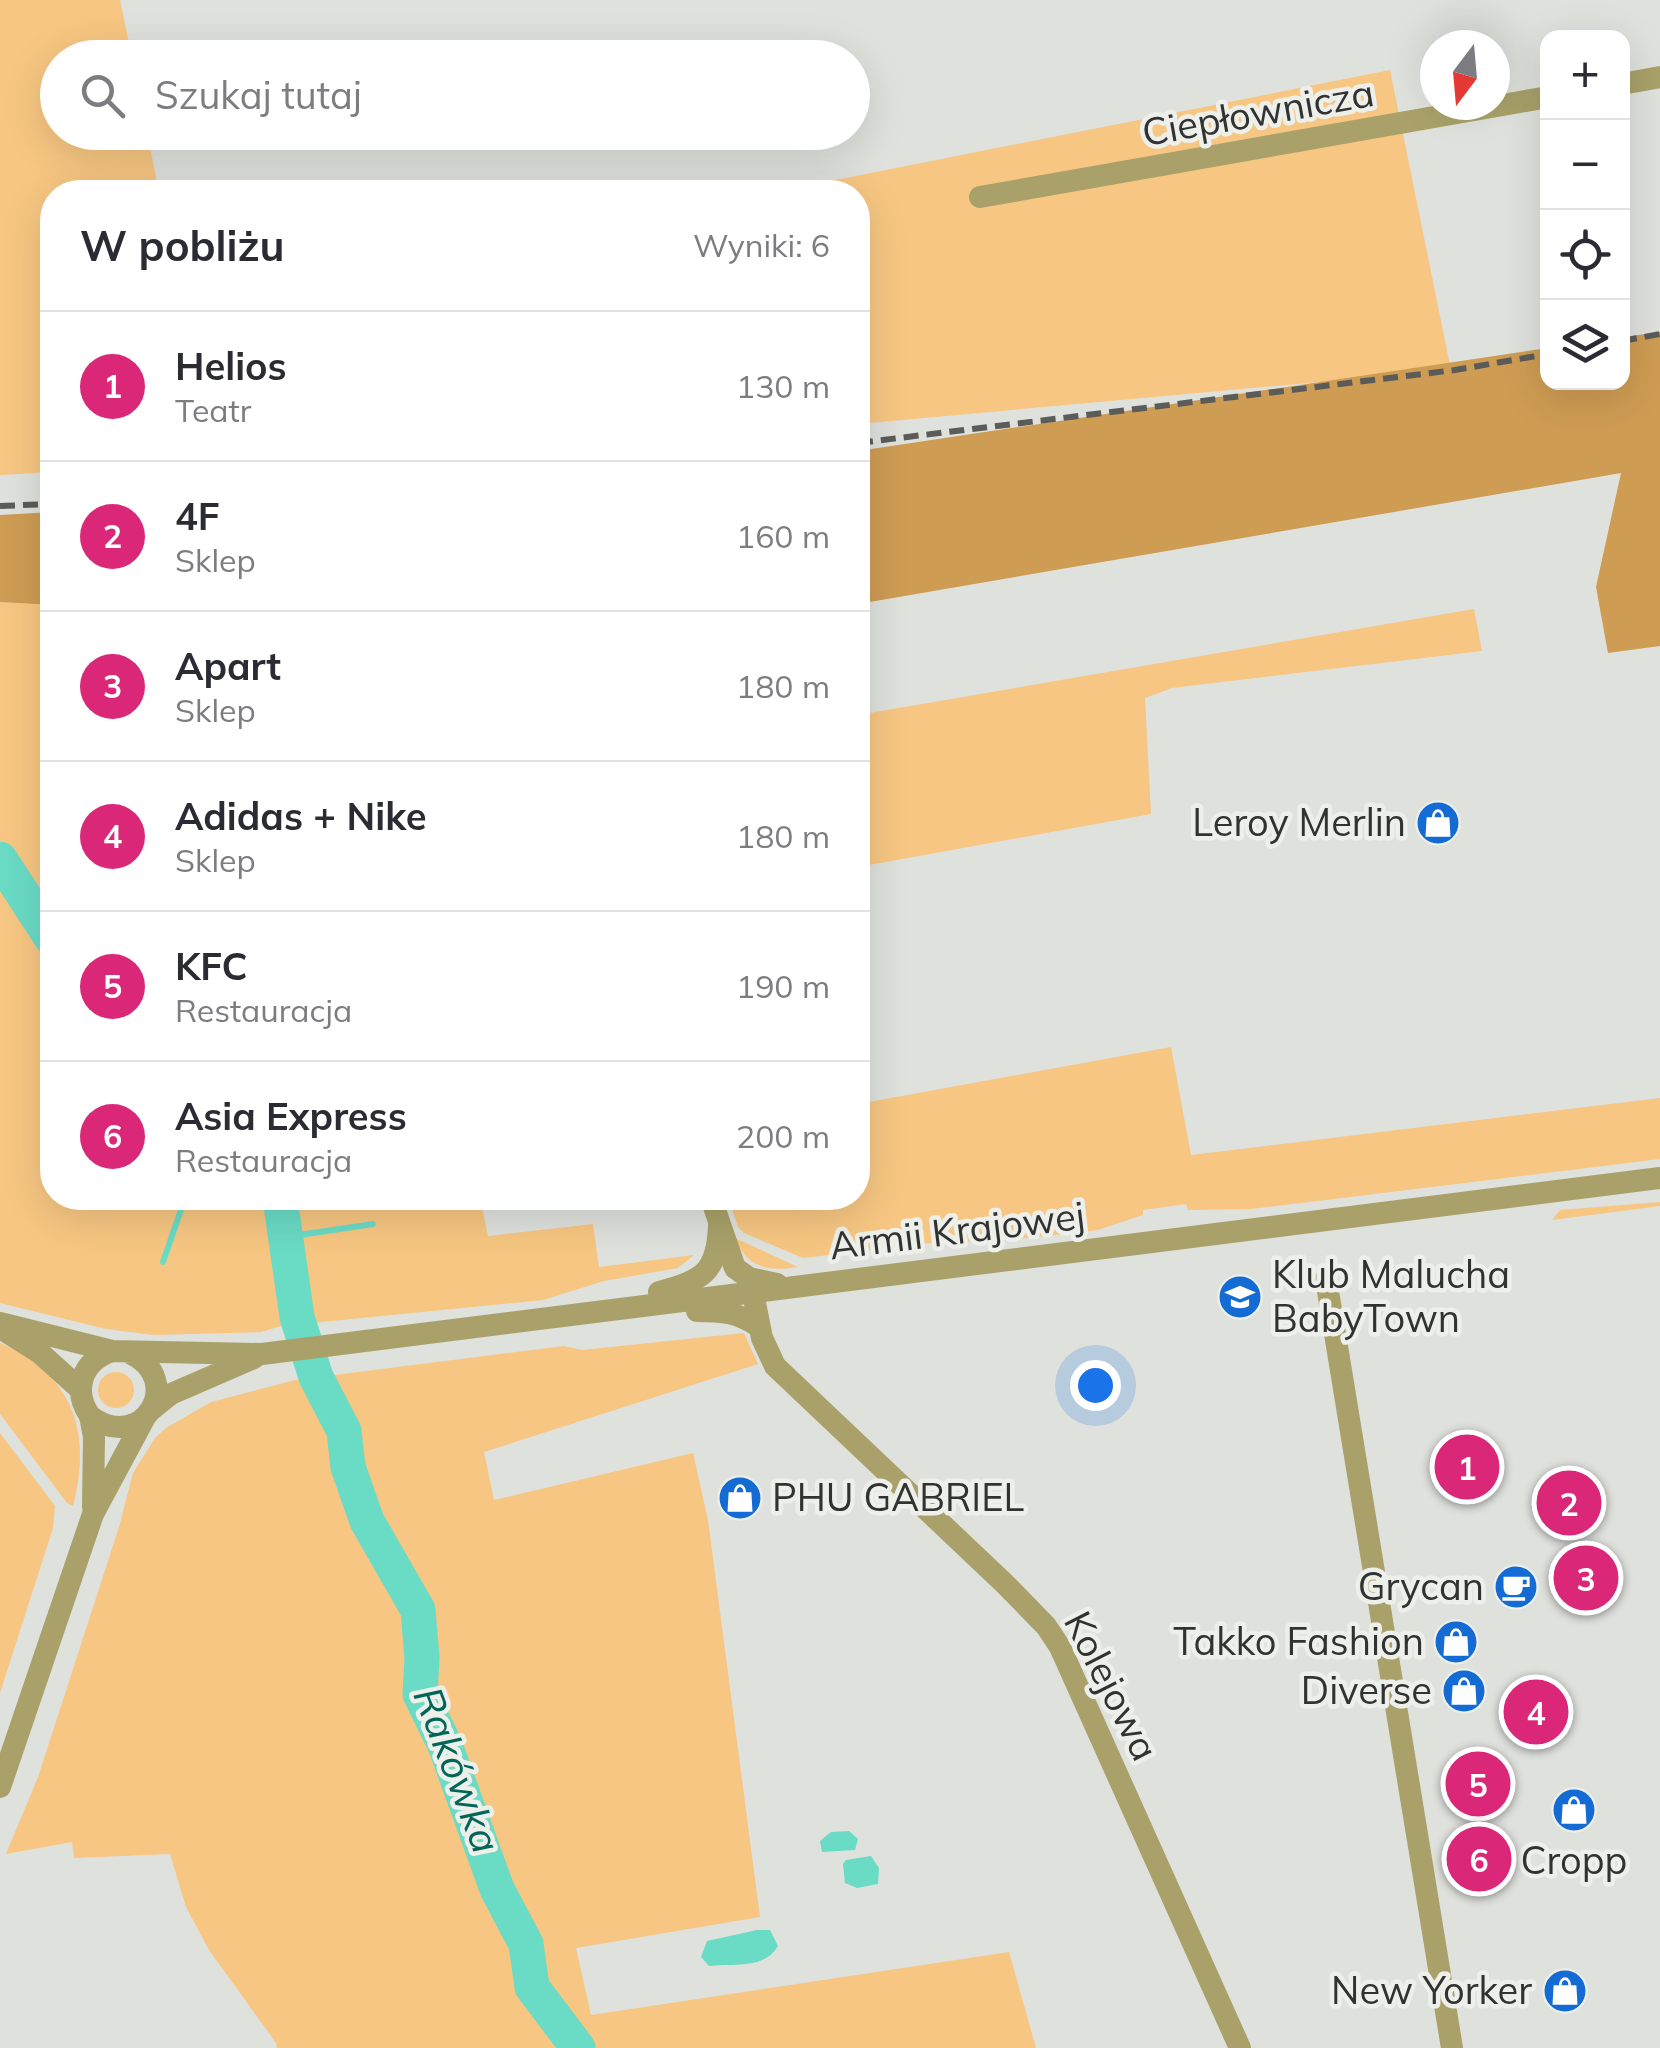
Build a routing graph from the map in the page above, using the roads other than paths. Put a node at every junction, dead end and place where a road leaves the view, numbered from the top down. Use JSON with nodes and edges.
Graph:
{"nodes":[{"id":1,"x":1660,"y":77,"type":"edge"},
{"id":2,"x":1630,"y":83,"type":"edge"},
{"id":3,"x":1540,"y":98,"type":"edge"},
{"id":4,"x":980,"y":197,"type":"dead end"},
{"id":5,"x":1660,"y":1178,"type":"edge"},
{"id":6,"x":714,"y":1210,"type":"edge"},
{"id":7,"x":719,"y":1226,"type":"junction"},
{"id":8,"x":1326,"y":1279,"type":"dead end"},
{"id":9,"x":795,"y":1287,"type":"junction"},
{"id":10,"x":753,"y":1292,"type":"junction"},
{"id":11,"x":593,"y":1311,"type":"junction"},
{"id":12,"x":0,"y":1326,"type":"edge"},
{"id":13,"x":759,"y":1327,"type":"junction"},
{"id":14,"x":121,"y":1352,"type":"junction"},
{"id":15,"x":262,"y":1354,"type":"junction"},
{"id":16,"x":80,"y":1389,"type":"junction"},
{"id":17,"x":148,"y":1414,"type":"junction"},
{"id":18,"x":90,"y":1416,"type":"junction"},
{"id":19,"x":93,"y":1514,"type":"junction"},
{"id":20,"x":0,"y":1787,"type":"edge"},
{"id":21,"x":1240,"y":2048,"type":"edge"},
{"id":22,"x":1452,"y":2048,"type":"edge"}],
"edges":[{"from":1,"to":2,"type":"street"},
{"from":3,"to":4,"type":"street","name":"Ciepłownicza"},
{"from":5,"to":9,"type":"street","name":"Armii Krajowej"},
{"from":6,"to":7,"type":"street"},
{"from":7,"to":9,"type":"street"},
{"from":7,"to":11,"type":"street"},
{"from":8,"to":22,"type":"street"},
{"from":9,"to":10,"type":"street","name":"Armii Krajowej"},
{"from":9,"to":13,"type":"street"},
{"from":10,"to":11,"type":"street","name":"Armii Krajowej"},
{"from":10,"to":13,"type":"street","name":"Kolejowa"},
{"from":11,"to":13,"type":"street"},
{"from":11,"to":15,"type":"street","name":"Armii Krajowej"},
{"from":12,"to":14,"type":"street","name":"Armii Krajowej"},
{"from":12,"to":16,"type":"street"},
{"from":13,"to":21,"type":"street","name":"Kolejowa"},
{"from":14,"to":15,"type":"street","name":"Armii Krajowej"},
{"from":14,"to":16,"type":"street"},
{"from":14,"to":17,"type":"street"},
{"from":15,"to":17,"type":"street","name":"Armii Krajowej"},
{"from":16,"to":18,"type":"street"},
{"from":17,"to":18,"type":"street"},
{"from":17,"to":19,"type":"street"},
{"from":18,"to":19,"type":"street"},
{"from":19,"to":20,"type":"street"}]}
